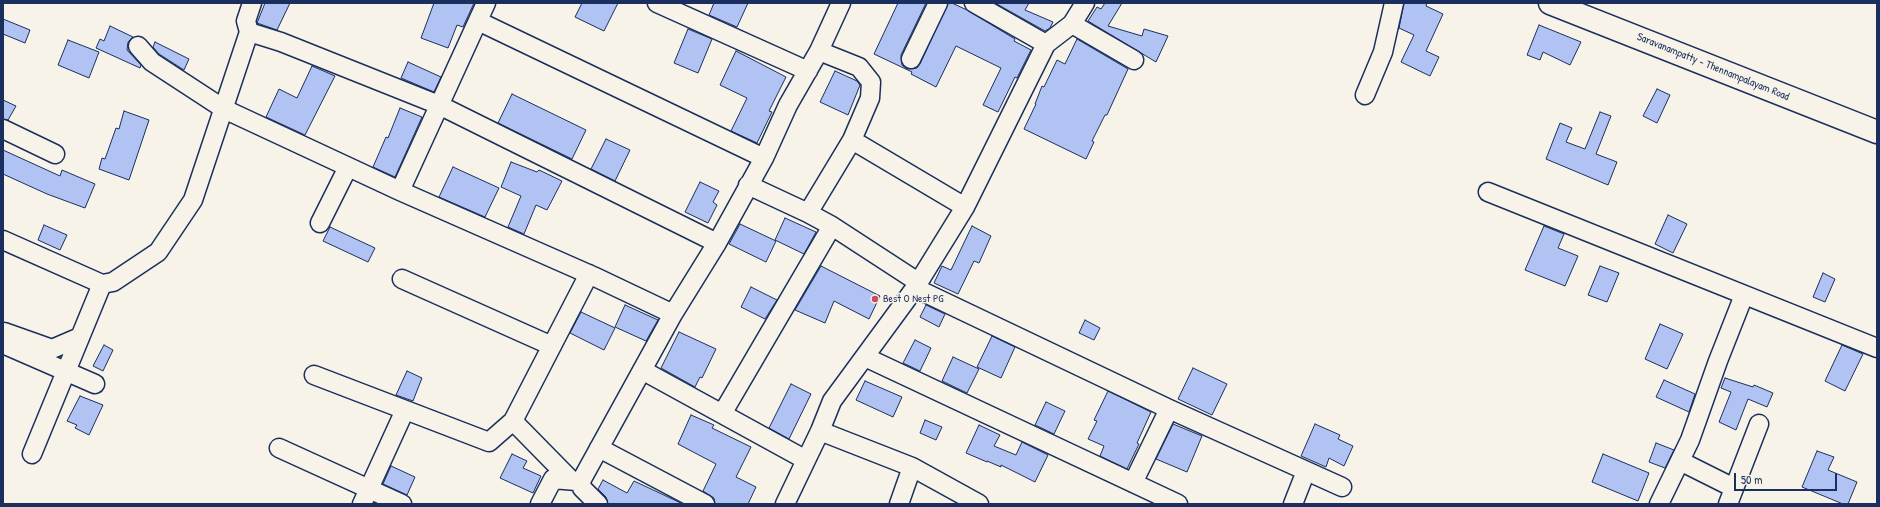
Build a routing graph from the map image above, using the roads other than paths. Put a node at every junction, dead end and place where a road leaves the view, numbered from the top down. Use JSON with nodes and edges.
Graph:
{"nodes":[{"id":1,"x":252,"y":3,"type":"edge"},
{"id":2,"x":486,"y":3,"type":"edge"},
{"id":3,"x":657,"y":3,"type":"edge"},
{"id":4,"x":841,"y":3,"type":"edge"},
{"id":5,"x":938,"y":3,"type":"edge"},
{"id":6,"x":974,"y":3,"type":"edge"},
{"id":7,"x":1085,"y":3,"type":"edge"},
{"id":8,"x":1394,"y":3,"type":"edge"},
{"id":9,"x":1550,"y":3,"type":"edge"},
{"id":10,"x":478,"y":21,"type":"junction"},
{"id":11,"x":1072,"y":24,"type":"junction"},
{"id":12,"x":250,"y":32,"type":"junction"},
{"id":13,"x":1046,"y":44,"type":"junction"},
{"id":14,"x":138,"y":46,"type":"dead end"},
{"id":15,"x":819,"y":51,"type":"junction"},
{"id":16,"x":911,"y":59,"type":"dead end"},
{"id":17,"x":1134,"y":60,"type":"dead end"},
{"id":18,"x":808,"y":71,"type":"junction"},
{"id":19,"x":1365,"y":95,"type":"dead end"},
{"id":20,"x":438,"y":105,"type":"junction"},
{"id":21,"x":224,"y":109,"type":"junction"},
{"id":22,"x":3,"y":130,"type":"edge"},
{"id":23,"x":1877,"y":132,"type":"edge"},
{"id":24,"x":852,"y":140,"type":"junction"},
{"id":25,"x":55,"y":154,"type":"dead end"},
{"id":26,"x":764,"y":158,"type":"junction"},
{"id":27,"x":348,"y":167,"type":"junction"},
{"id":28,"x":748,"y":185,"type":"junction"},
{"id":29,"x":400,"y":192,"type":"junction"},
{"id":30,"x":1488,"y":192,"type":"dead end"},
{"id":31,"x":965,"y":207,"type":"junction"},
{"id":32,"x":808,"y":213,"type":"junction"},
{"id":33,"x":320,"y":223,"type":"dead end"},
{"id":34,"x":832,"y":226,"type":"junction"},
{"id":35,"x":3,"y":240,"type":"edge"},
{"id":36,"x":717,"y":243,"type":"junction"},
{"id":37,"x":589,"y":274,"type":"junction"},
{"id":38,"x":402,"y":279,"type":"dead end"},
{"id":39,"x":102,"y":284,"type":"junction"},
{"id":40,"x":917,"y":285,"type":"junction"},
{"id":41,"x":1744,"y":295,"type":"junction"},
{"id":42,"x":673,"y":314,"type":"junction"},
{"id":43,"x":3,"y":332,"type":"edge"},
{"id":44,"x":80,"y":338,"type":"junction"},
{"id":45,"x":3,"y":344,"type":"edge"},
{"id":46,"x":552,"y":346,"type":"junction"},
{"id":47,"x":1877,"y":348,"type":"edge"},
{"id":48,"x":865,"y":357,"type":"junction"},
{"id":49,"x":642,"y":370,"type":"junction"},
{"id":50,"x":66,"y":371,"type":"junction"},
{"id":51,"x":314,"y":375,"type":"dead end"},
{"id":52,"x":96,"y":384,"type":"dead end"},
{"id":53,"x":1169,"y":409,"type":"junction"},
{"id":54,"x":404,"y":410,"type":"junction"},
{"id":55,"x":722,"y":414,"type":"junction"},
{"id":56,"x":513,"y":421,"type":"junction"},
{"id":57,"x":1759,"y":424,"type":"dead end"},
{"id":58,"x":820,"y":431,"type":"junction"},
{"id":59,"x":279,"y":448,"type":"dead end"},
{"id":60,"x":599,"y":448,"type":"junction"},
{"id":61,"x":32,"y":454,"type":"dead end"},
{"id":62,"x":806,"y":460,"type":"junction"},
{"id":63,"x":1680,"y":461,"type":"junction"},
{"id":64,"x":912,"y":467,"type":"junction"},
{"id":65,"x":1306,"y":471,"type":"junction"},
{"id":66,"x":576,"y":481,"type":"junction"},
{"id":67,"x":1133,"y":483,"type":"junction"},
{"id":68,"x":1342,"y":487,"type":"dead end"},
{"id":69,"x":366,"y":496,"type":"edge"},
{"id":70,"x":1731,"y":496,"type":"edge"},
{"id":71,"x":402,"y":504,"type":"edge"},
{"id":72,"x":540,"y":504,"type":"edge"},
{"id":73,"x":598,"y":504,"type":"edge"},
{"id":74,"x":705,"y":504,"type":"edge"},
{"id":75,"x":786,"y":504,"type":"edge"},
{"id":76,"x":899,"y":504,"type":"edge"},
{"id":77,"x":979,"y":504,"type":"edge"},
{"id":78,"x":1178,"y":504,"type":"edge"},
{"id":79,"x":1294,"y":504,"type":"edge"},
{"id":80,"x":1659,"y":504,"type":"edge"}],
"edges":[{"from":1,"to":12,"type":"street"},
{"from":2,"to":10,"type":"street"},
{"from":3,"to":18,"type":"street"},
{"from":4,"to":15,"type":"street"},
{"from":5,"to":16,"type":"street"},
{"from":6,"to":13,"type":"street"},
{"from":7,"to":11,"type":"street"},
{"from":8,"to":19,"type":"street"},
{"from":9,"to":23,"type":"main road","name":"Saravanampatty - Thennampalayam Road"},
{"from":10,"to":20,"type":"street"},
{"from":10,"to":26,"type":"street"},
{"from":11,"to":13,"type":"street"},
{"from":11,"to":17,"type":"street"},
{"from":12,"to":20,"type":"street"},
{"from":12,"to":21,"type":"street"},
{"from":13,"to":31,"type":"street"},
{"from":14,"to":21,"type":"street"},
{"from":15,"to":18,"type":"street"},
{"from":15,"to":24,"type":"street"},
{"from":18,"to":26,"type":"street"},
{"from":20,"to":29,"type":"street"},
{"from":20,"to":36,"type":"street"},
{"from":21,"to":27,"type":"street"},
{"from":21,"to":39,"type":"street"},
{"from":22,"to":25,"type":"street"},
{"from":24,"to":31,"type":"street"},
{"from":24,"to":32,"type":"street"},
{"from":26,"to":28,"type":"street"},
{"from":27,"to":29,"type":"street"},
{"from":27,"to":33,"type":"street"},
{"from":28,"to":32,"type":"street"},
{"from":28,"to":36,"type":"street"},
{"from":29,"to":37,"type":"street"},
{"from":30,"to":41,"type":"street"},
{"from":31,"to":40,"type":"street"},
{"from":32,"to":34,"type":"street"},
{"from":34,"to":40,"type":"street"},
{"from":34,"to":55,"type":"street"},
{"from":35,"to":39,"type":"street"},
{"from":36,"to":42,"type":"street"},
{"from":37,"to":42,"type":"street"},
{"from":37,"to":46,"type":"street"},
{"from":38,"to":46,"type":"street"},
{"from":39,"to":44,"type":"street"},
{"from":40,"to":48,"type":"street"},
{"from":40,"to":53,"type":"street"},
{"from":41,"to":47,"type":"street"},
{"from":41,"to":63,"type":"street"},
{"from":42,"to":49,"type":"street"},
{"from":43,"to":44,"type":"street"},
{"from":44,"to":50,"type":"street"},
{"from":45,"to":50,"type":"street"},
{"from":46,"to":56,"type":"street"},
{"from":48,"to":58,"type":"street"},
{"from":48,"to":67,"type":"street"},
{"from":49,"to":55,"type":"street"},
{"from":49,"to":60,"type":"street"},
{"from":50,"to":52,"type":"street"},
{"from":50,"to":61,"type":"street"},
{"from":51,"to":54,"type":"street"},
{"from":53,"to":65,"type":"street"},
{"from":53,"to":67,"type":"street"},
{"from":54,"to":56,"type":"street"},
{"from":54,"to":69,"type":"street"},
{"from":55,"to":62,"type":"street"},
{"from":56,"to":66,"type":"street"},
{"from":57,"to":70,"type":"street"},
{"from":58,"to":62,"type":"street"},
{"from":58,"to":64,"type":"street"},
{"from":59,"to":69,"type":"street"},
{"from":60,"to":66,"type":"street"},
{"from":60,"to":74,"type":"street"},
{"from":62,"to":75,"type":"street"},
{"from":63,"to":70,"type":"street"},
{"from":63,"to":80,"type":"street"},
{"from":64,"to":76,"type":"street"},
{"from":64,"to":77,"type":"street"},
{"from":65,"to":68,"type":"street"},
{"from":65,"to":79,"type":"street"},
{"from":66,"to":72,"type":"street"},
{"from":66,"to":73,"type":"street"},
{"from":67,"to":78,"type":"street"},
{"from":69,"to":71,"type":"street"}]}
